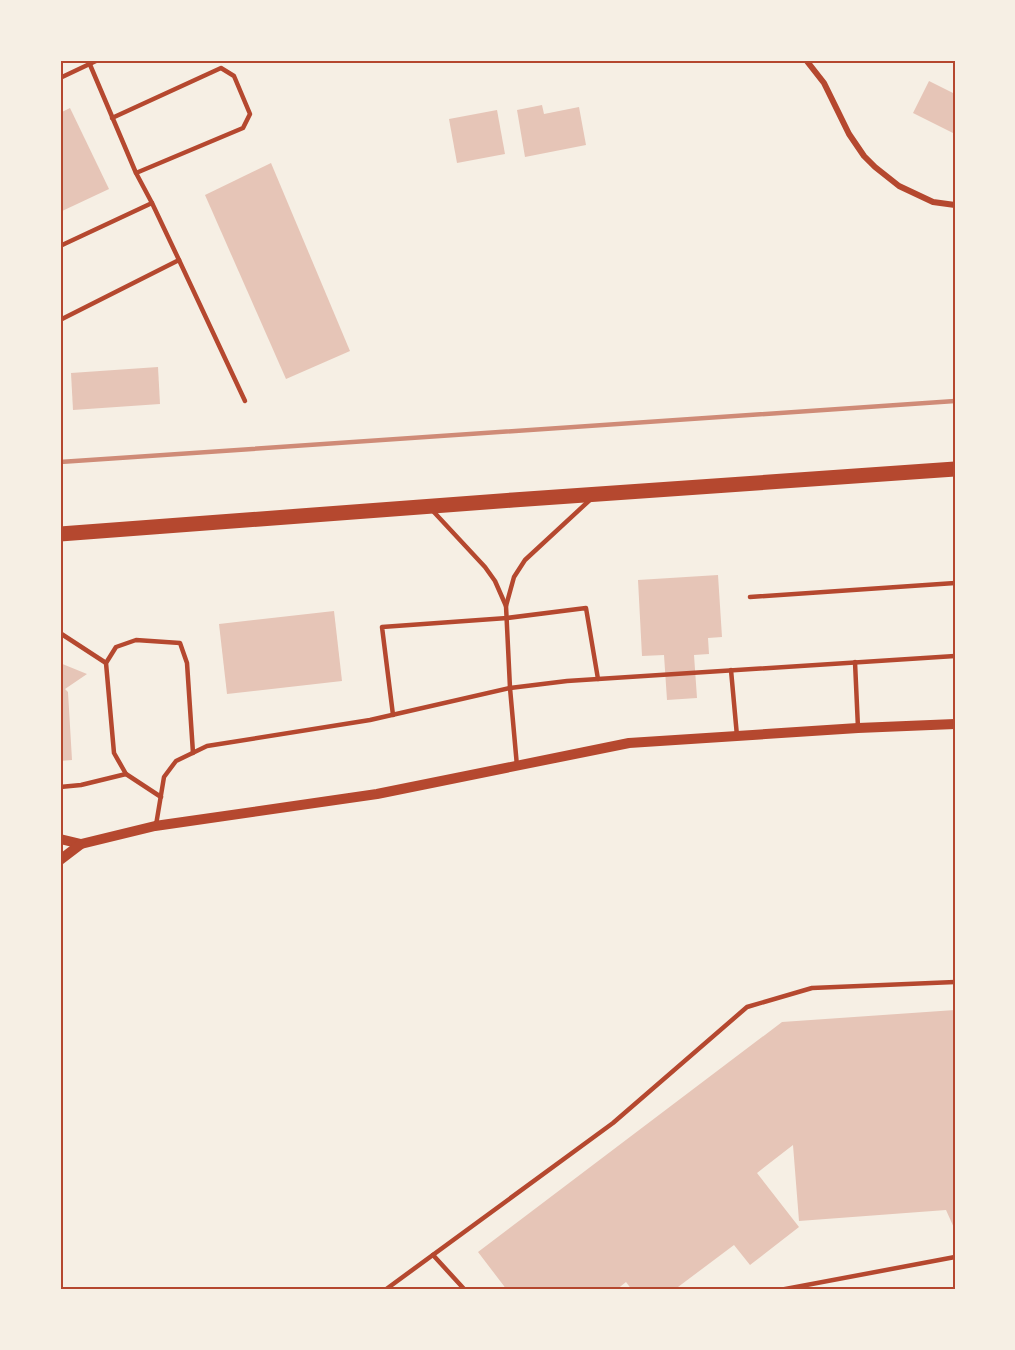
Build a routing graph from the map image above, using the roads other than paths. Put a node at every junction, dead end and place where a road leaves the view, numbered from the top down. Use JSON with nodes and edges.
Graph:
{"nodes":[{"id":1,"x":98,"y":60,"type":"edge"},
{"id":2,"x":806,"y":60,"type":"edge"},
{"id":3,"x":89,"y":62,"type":"edge"},
{"id":4,"x":60,"y":78,"type":"edge"},
{"id":5,"x":112,"y":118,"type":"junction"},
{"id":6,"x":136,"y":173,"type":"junction"},
{"id":7,"x":152,"y":203,"type":"junction"},
{"id":8,"x":955,"y":205,"type":"edge"},
{"id":9,"x":60,"y":246,"type":"edge"},
{"id":10,"x":179,"y":260,"type":"junction"},
{"id":11,"x":60,"y":320,"type":"edge"},
{"id":12,"x":245,"y":401,"type":"dead end"},
{"id":13,"x":955,"y":469,"type":"edge"},
{"id":14,"x":595,"y":495,"type":"junction"},
{"id":15,"x":428,"y":506,"type":"junction"},
{"id":16,"x":60,"y":534,"type":"edge"},
{"id":17,"x":955,"y":583,"type":"edge"},
{"id":18,"x":750,"y":597,"type":"dead end"},
{"id":19,"x":506,"y":606,"type":"junction"},
{"id":20,"x":507,"y":618,"type":"junction"},
{"id":21,"x":60,"y":633,"type":"edge"},
{"id":22,"x":955,"y":656,"type":"edge"},
{"id":23,"x":855,"y":662,"type":"junction"},
{"id":24,"x":106,"y":663,"type":"junction"},
{"id":25,"x":731,"y":670,"type":"junction"},
{"id":26,"x":598,"y":679,"type":"junction"},
{"id":27,"x":510,"y":688,"type":"junction"},
{"id":28,"x":393,"y":715,"type":"junction"},
{"id":29,"x":955,"y":724,"type":"edge"},
{"id":30,"x":858,"y":728,"type":"junction"},
{"id":31,"x":737,"y":736,"type":"junction"},
{"id":32,"x":193,"y":753,"type":"junction"},
{"id":33,"x":518,"y":766,"type":"junction"},
{"id":34,"x":126,"y":774,"type":"junction"},
{"id":35,"x":60,"y":787,"type":"edge"},
{"id":36,"x":160,"y":797,"type":"junction"},
{"id":37,"x":155,"y":826,"type":"junction"},
{"id":38,"x":60,"y":839,"type":"edge"},
{"id":39,"x":81,"y":844,"type":"junction"},
{"id":40,"x":60,"y":860,"type":"edge"},
{"id":41,"x":955,"y":982,"type":"edge"},
{"id":42,"x":433,"y":1255,"type":"junction"},
{"id":43,"x":955,"y":1257,"type":"edge"},
{"id":44,"x":386,"y":1290,"type":"edge"},
{"id":45,"x":465,"y":1290,"type":"edge"},
{"id":46,"x":780,"y":1290,"type":"edge"}],
"edges":[{"from":1,"to":3,"type":"lane"},
{"from":2,"to":8,"type":"street"},
{"from":3,"to":4,"type":"lane"},
{"from":3,"to":5,"type":"lane"},
{"from":5,"to":6,"type":"lane"},
{"from":5,"to":6,"type":"lane"},
{"from":6,"to":7,"type":"lane"},
{"from":7,"to":9,"type":"lane"},
{"from":7,"to":10,"type":"lane"},
{"from":10,"to":11,"type":"lane"},
{"from":10,"to":12,"type":"lane"},
{"from":13,"to":14,"type":"main road"},
{"from":14,"to":15,"type":"main road"},
{"from":14,"to":19,"type":"lane"},
{"from":15,"to":16,"type":"main road"},
{"from":15,"to":19,"type":"lane"},
{"from":17,"to":18,"type":"lane"},
{"from":19,"to":20,"type":"lane"},
{"from":20,"to":26,"type":"lane"},
{"from":20,"to":27,"type":"lane"},
{"from":20,"to":28,"type":"lane"},
{"from":21,"to":24,"type":"lane"},
{"from":22,"to":23,"type":"lane"},
{"from":23,"to":25,"type":"lane"},
{"from":23,"to":30,"type":"lane"},
{"from":24,"to":32,"type":"lane"},
{"from":24,"to":34,"type":"lane"},
{"from":25,"to":26,"type":"lane"},
{"from":25,"to":31,"type":"lane"},
{"from":26,"to":27,"type":"lane"},
{"from":27,"to":28,"type":"lane"},
{"from":27,"to":33,"type":"lane"},
{"from":28,"to":32,"type":"lane"},
{"from":29,"to":30,"type":"street"},
{"from":30,"to":31,"type":"street"},
{"from":31,"to":33,"type":"street"},
{"from":32,"to":36,"type":"lane"},
{"from":33,"to":37,"type":"street"},
{"from":34,"to":35,"type":"lane"},
{"from":34,"to":36,"type":"lane"},
{"from":36,"to":37,"type":"lane"},
{"from":37,"to":39,"type":"street"},
{"from":38,"to":39,"type":"street"},
{"from":39,"to":40,"type":"street"},
{"from":41,"to":42,"type":"lane"},
{"from":42,"to":44,"type":"lane"},
{"from":42,"to":45,"type":"lane"},
{"from":43,"to":46,"type":"lane"}]}
